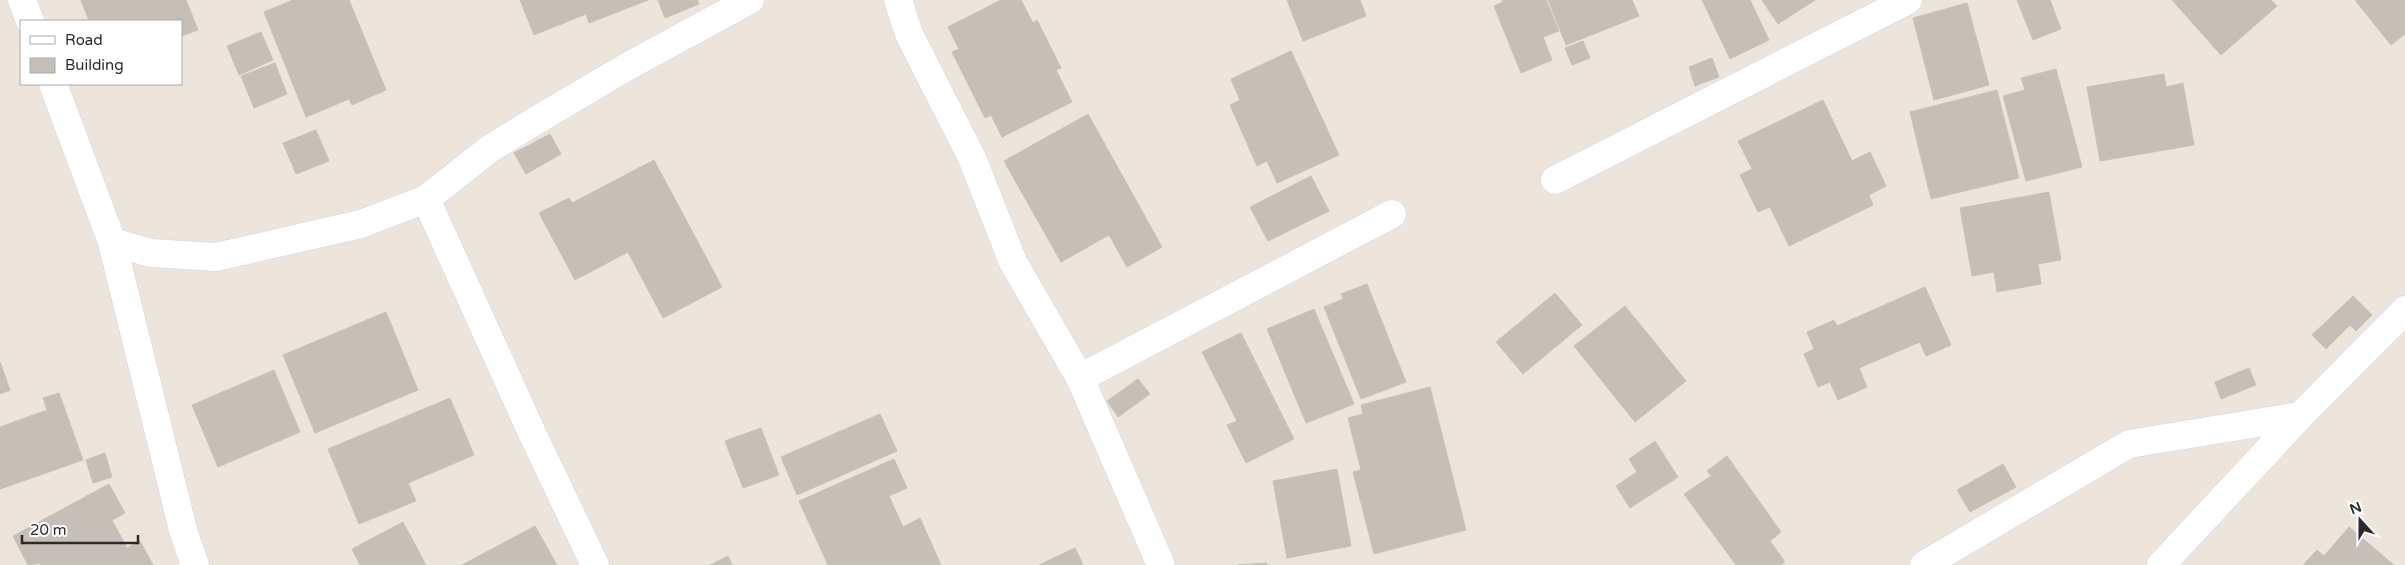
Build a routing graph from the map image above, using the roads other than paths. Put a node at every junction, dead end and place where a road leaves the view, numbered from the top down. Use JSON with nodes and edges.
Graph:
{"nodes":[{"id":1,"x":22,"y":0,"type":"edge"},
{"id":2,"x":750,"y":0,"type":"edge"},
{"id":3,"x":898,"y":0,"type":"edge"},
{"id":4,"x":1908,"y":0,"type":"edge"},
{"id":5,"x":30,"y":20,"type":"edge"},
{"id":6,"x":53,"y":85,"type":"edge"},
{"id":7,"x":1555,"y":180,"type":"dead end"},
{"id":8,"x":426,"y":199,"type":"junction"},
{"id":9,"x":1392,"y":214,"type":"dead end"},
{"id":10,"x":112,"y":242,"type":"junction"},
{"id":11,"x":2405,"y":310,"type":"edge"},
{"id":12,"x":1080,"y":378,"type":"junction"},
{"id":13,"x":2300,"y":416,"type":"junction"},
{"id":14,"x":195,"y":565,"type":"edge"},
{"id":15,"x":595,"y":565,"type":"edge"},
{"id":16,"x":1161,"y":565,"type":"edge"},
{"id":17,"x":1924,"y":565,"type":"edge"},
{"id":18,"x":2161,"y":565,"type":"edge"}],
"edges":[{"from":1,"to":5,"type":"street"},
{"from":2,"to":8,"type":"street"},
{"from":3,"to":12,"type":"street"},
{"from":4,"to":7,"type":"street"},
{"from":6,"to":10,"type":"street"},
{"from":8,"to":10,"type":"street"},
{"from":8,"to":15,"type":"street"},
{"from":9,"to":12,"type":"street"},
{"from":10,"to":14,"type":"street"},
{"from":11,"to":13,"type":"street"},
{"from":12,"to":16,"type":"street"},
{"from":13,"to":17,"type":"street"},
{"from":13,"to":18,"type":"street"}]}
